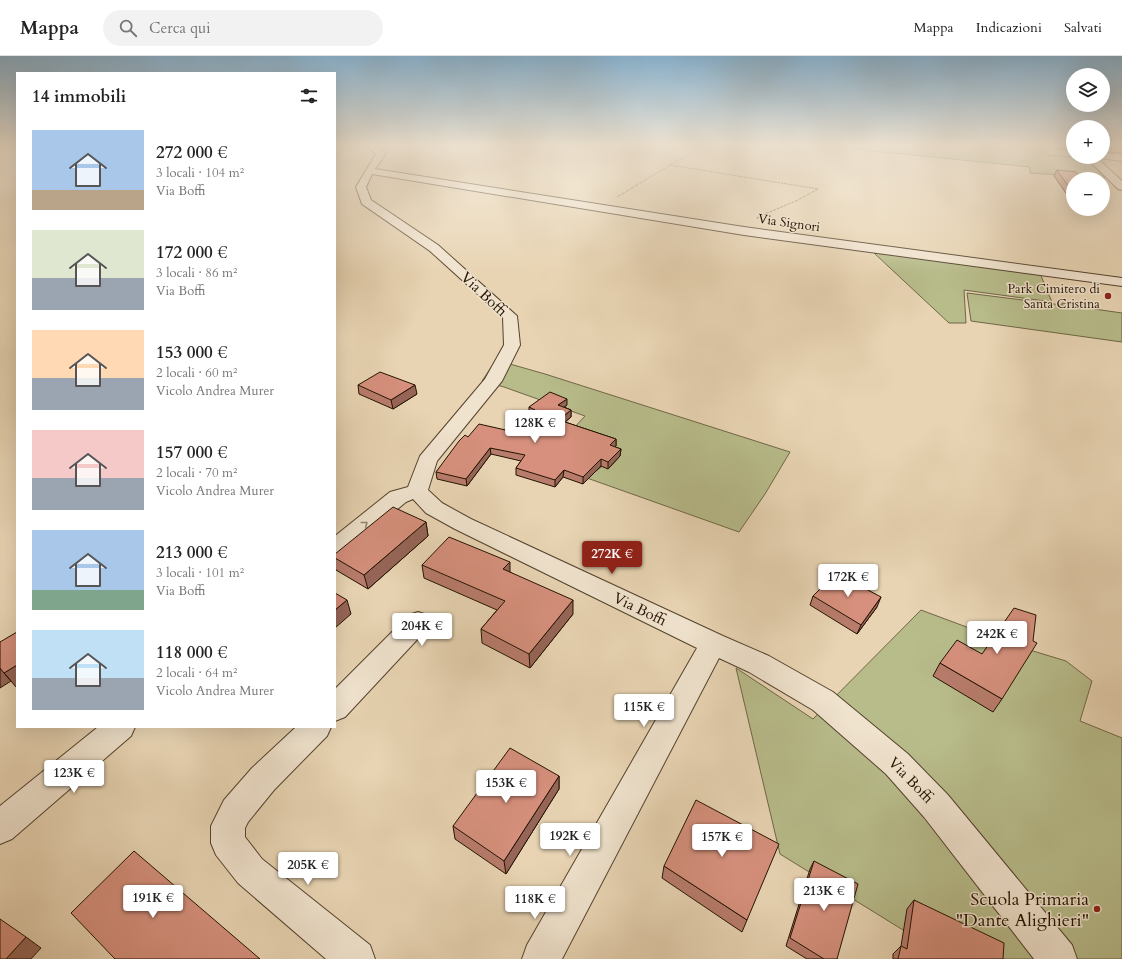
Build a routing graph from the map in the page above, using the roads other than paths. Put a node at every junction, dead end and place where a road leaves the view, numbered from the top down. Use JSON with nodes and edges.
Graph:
{"nodes":[{"id":1,"x":362,"y":188,"type":"edge"},
{"id":2,"x":476,"y":188,"type":"edge"},
{"id":3,"x":1122,"y":282,"type":"edge"},
{"id":4,"x":417,"y":492,"type":"junction"},
{"id":5,"x":336,"y":547,"type":"edge"},
{"id":6,"x":418,"y":622,"type":"dead end"},
{"id":7,"x":713,"y":644,"type":"junction"},
{"id":8,"x":336,"y":707,"type":"edge"},
{"id":9,"x":119,"y":728,"type":"edge"},
{"id":10,"x":315,"y":728,"type":"edge"},
{"id":11,"x":0,"y":827,"type":"edge"},
{"id":12,"x":356,"y":959,"type":"edge"},
{"id":13,"x":541,"y":959,"type":"edge"},
{"id":14,"x":1058,"y":959,"type":"edge"}],
"edges":[{"from":1,"to":4,"type":"street","name":"Via Boffi"},
{"from":2,"to":3,"type":"street","name":"Via Signori"},
{"from":5,"to":4,"type":"street","one_way":true},
{"from":4,"to":7,"type":"street","name":"Via Boffi"},
{"from":6,"to":8,"type":"street"},
{"from":7,"to":13,"type":"street"},
{"from":7,"to":14,"type":"street","name":"Via Boffi"},
{"from":9,"to":11,"type":"street"},
{"from":10,"to":12,"type":"street"}]}
